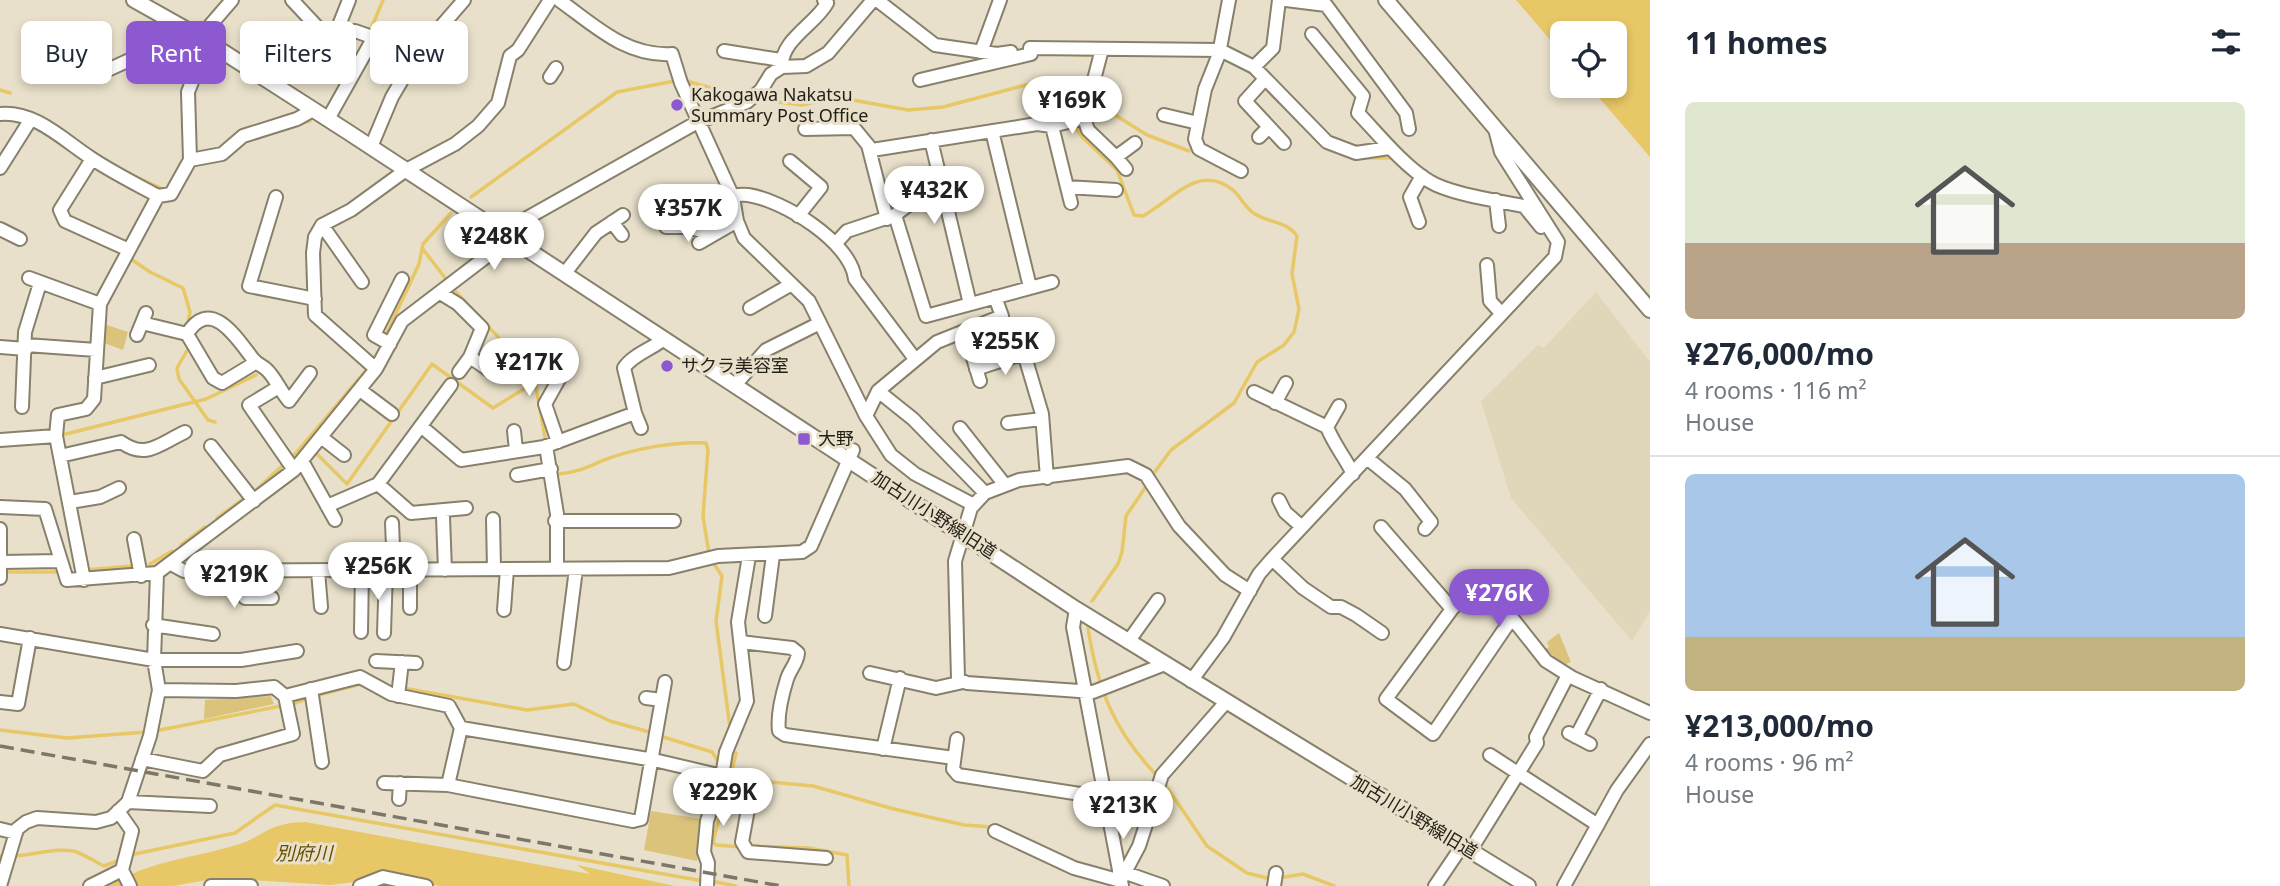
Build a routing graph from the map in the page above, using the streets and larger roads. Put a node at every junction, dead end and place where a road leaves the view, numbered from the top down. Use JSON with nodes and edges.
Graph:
{"nodes":[{"id":1,"x":134,"y":0,"type":"edge"},
{"id":2,"x":232,"y":0,"type":"edge"},
{"id":3,"x":292,"y":0,"type":"edge"},
{"id":4,"x":349,"y":0,"type":"edge"},
{"id":5,"x":464,"y":0,"type":"edge"},
{"id":6,"x":550,"y":0,"type":"edge"},
{"id":7,"x":559,"y":0,"type":"edge"},
{"id":8,"x":824,"y":0,"type":"edge"},
{"id":9,"x":875,"y":0,"type":"edge"},
{"id":10,"x":1000,"y":0,"type":"edge"},
{"id":11,"x":1229,"y":0,"type":"edge"},
{"id":12,"x":1279,"y":0,"type":"edge"},
{"id":13,"x":1286,"y":0,"type":"edge"},
{"id":14,"x":1386,"y":0,"type":"edge"},
{"id":15,"x":168,"y":19,"type":"junction"},
{"id":16,"x":171,"y":21,"type":"edge"},
{"id":17,"x":218,"y":21,"type":"edge"},
{"id":18,"x":312,"y":21,"type":"edge"},
{"id":19,"x":341,"y":21,"type":"edge"},
{"id":20,"x":446,"y":21,"type":"edge"},
{"id":21,"x":1037,"y":33,"type":"dead end"},
{"id":22,"x":1312,"y":34,"type":"dead end"},
{"id":23,"x":370,"y":44,"type":"edge"},
{"id":24,"x":1033,"y":48,"type":"junction"},
{"id":25,"x":1102,"y":49,"type":"junction"},
{"id":26,"x":1220,"y":50,"type":"junction"},
{"id":27,"x":724,"y":51,"type":"dead end"},
{"id":28,"x":981,"y":52,"type":"junction"},
{"id":29,"x":226,"y":58,"type":"edge"},
{"id":30,"x":781,"y":63,"type":"junction"},
{"id":31,"x":1254,"y":67,"type":"junction"},
{"id":32,"x":112,"y":70,"type":"edge"},
{"id":33,"x":919,"y":80,"type":"dead end"},
{"id":34,"x":1264,"y":80,"type":"junction"},
{"id":35,"x":190,"y":84,"type":"edge"},
{"id":36,"x":400,"y":84,"type":"edge"},
{"id":37,"x":313,"y":110,"type":"junction"},
{"id":38,"x":0,"y":114,"type":"edge"},
{"id":39,"x":1164,"y":115,"type":"dead end"},
{"id":40,"x":32,"y":119,"type":"junction"},
{"id":41,"x":328,"y":119,"type":"junction"},
{"id":42,"x":1076,"y":120,"type":"junction"},
{"id":43,"x":700,"y":122,"type":"junction"},
{"id":44,"x":1198,"y":123,"type":"junction"},
{"id":45,"x":1052,"y":126,"type":"junction"},
{"id":46,"x":1269,"y":127,"type":"junction"},
{"id":47,"x":1495,"y":128,"type":"junction"},
{"id":48,"x":805,"y":129,"type":"dead end"},
{"id":49,"x":1409,"y":129,"type":"dead end"},
{"id":50,"x":992,"y":131,"type":"junction"},
{"id":51,"x":1259,"y":137,"type":"dead end"},
{"id":52,"x":931,"y":140,"type":"junction"},
{"id":53,"x":1135,"y":143,"type":"dead end"},
{"id":54,"x":1284,"y":144,"type":"dead end"},
{"id":55,"x":868,"y":145,"type":"junction"},
{"id":56,"x":371,"y":147,"type":"junction"},
{"id":57,"x":1389,"y":148,"type":"junction"},
{"id":58,"x":1116,"y":157,"type":"junction"},
{"id":59,"x":92,"y":159,"type":"junction"},
{"id":60,"x":190,"y":160,"type":"junction"},
{"id":61,"x":790,"y":161,"type":"dead end"},
{"id":62,"x":0,"y":168,"type":"edge"},
{"id":63,"x":1126,"y":169,"type":"dead end"},
{"id":64,"x":406,"y":170,"type":"junction"},
{"id":65,"x":1241,"y":171,"type":"dead end"},
{"id":66,"x":1422,"y":176,"type":"junction"},
{"id":67,"x":1067,"y":187,"type":"junction"},
{"id":68,"x":943,"y":190,"type":"junction"},
{"id":69,"x":1115,"y":190,"type":"dead end"},
{"id":70,"x":158,"y":196,"type":"junction"},
{"id":71,"x":276,"y":197,"type":"dead end"},
{"id":72,"x":733,"y":197,"type":"junction"},
{"id":73,"x":1496,"y":200,"type":"junction"},
{"id":74,"x":1071,"y":203,"type":"dead end"},
{"id":75,"x":672,"y":205,"type":"dead end"},
{"id":76,"x":798,"y":216,"type":"junction"},
{"id":77,"x":891,"y":217,"type":"junction"},
{"id":78,"x":737,"y":221,"type":"junction"},
{"id":79,"x":1419,"y":222,"type":"dead end"},
{"id":80,"x":321,"y":225,"type":"junction"},
{"id":81,"x":1499,"y":226,"type":"dead end"},
{"id":82,"x":666,"y":227,"type":"dead end"},
{"id":83,"x":0,"y":229,"type":"edge"},
{"id":84,"x":713,"y":234,"type":"junction"},
{"id":85,"x":622,"y":235,"type":"dead end"},
{"id":86,"x":507,"y":236,"type":"junction"},
{"id":87,"x":20,"y":239,"type":"dead end"},
{"id":88,"x":699,"y":243,"type":"dead end"},
{"id":89,"x":836,"y":243,"type":"junction"},
{"id":90,"x":129,"y":250,"type":"junction"},
{"id":91,"x":1558,"y":250,"type":"junction"},
{"id":92,"x":1491,"y":271,"type":"dead end"},
{"id":93,"x":565,"y":274,"type":"junction"},
{"id":94,"x":402,"y":279,"type":"dead end"},
{"id":95,"x":362,"y":282,"type":"dead end"},
{"id":96,"x":1052,"y":282,"type":"dead end"},
{"id":97,"x":790,"y":285,"type":"junction"},
{"id":98,"x":448,"y":287,"type":"junction"},
{"id":99,"x":1030,"y":287,"type":"junction"},
{"id":100,"x":995,"y":297,"type":"junction"},
{"id":101,"x":315,"y":299,"type":"junction"},
{"id":102,"x":100,"y":304,"type":"junction"},
{"id":103,"x":970,"y":304,"type":"junction"},
{"id":104,"x":750,"y":308,"type":"dead end"},
{"id":105,"x":1650,"y":310,"type":"edge"},
{"id":106,"x":1501,"y":313,"type":"junction"},
{"id":107,"x":820,"y":323,"type":"junction"},
{"id":108,"x":142,"y":324,"type":"dead end"},
{"id":109,"x":1018,"y":333,"type":"dead end"},
{"id":110,"x":187,"y":334,"type":"junction"},
{"id":111,"x":664,"y":338,"type":"junction"},
{"id":112,"x":385,"y":341,"type":"junction"},
{"id":113,"x":0,"y":347,"type":"edge"},
{"id":114,"x":26,"y":347,"type":"junction"},
{"id":115,"x":96,"y":350,"type":"junction"},
{"id":116,"x":1024,"y":353,"type":"junction"},
{"id":117,"x":470,"y":357,"type":"junction"},
{"id":118,"x":915,"y":359,"type":"junction"},
{"id":119,"x":569,"y":361,"type":"dead end"},
{"id":120,"x":255,"y":363,"type":"junction"},
{"id":121,"x":149,"y":365,"type":"dead end"},
{"id":122,"x":376,"y":369,"type":"junction"},
{"id":123,"x":976,"y":369,"type":"dead end"},
{"id":124,"x":459,"y":372,"type":"dead end"},
{"id":125,"x":310,"y":373,"type":"dead end"},
{"id":126,"x":496,"y":375,"type":"dead end"},
{"id":127,"x":95,"y":378,"type":"junction"},
{"id":128,"x":1286,"y":383,"type":"dead end"},
{"id":129,"x":451,"y":385,"type":"dead end"},
{"id":130,"x":735,"y":385,"type":"junction"},
{"id":131,"x":277,"y":387,"type":"junction"},
{"id":132,"x":360,"y":390,"type":"junction"},
{"id":133,"x":878,"y":390,"type":"junction"},
{"id":134,"x":1254,"y":392,"type":"dead end"},
{"id":135,"x":1275,"y":403,"type":"junction"},
{"id":136,"x":1339,"y":406,"type":"dead end"},
{"id":137,"x":22,"y":407,"type":"dead end"},
{"id":138,"x":635,"y":413,"type":"junction"},
{"id":139,"x":391,"y":414,"type":"dead end"},
{"id":140,"x":866,"y":416,"type":"junction"},
{"id":141,"x":1042,"y":419,"type":"junction"},
{"id":142,"x":1008,"y":423,"type":"dead end"},
{"id":143,"x":422,"y":427,"type":"junction"},
{"id":144,"x":1328,"y":427,"type":"junction"},
{"id":145,"x":641,"y":428,"type":"dead end"},
{"id":146,"x":960,"y":428,"type":"dead end"},
{"id":147,"x":514,"y":431,"type":"dead end"},
{"id":148,"x":175,"y":432,"type":"dead end"},
{"id":149,"x":56,"y":436,"type":"junction"},
{"id":150,"x":321,"y":437,"type":"junction"},
{"id":151,"x":0,"y":440,"type":"edge"},
{"id":152,"x":552,"y":444,"type":"junction"},
{"id":153,"x":217,"y":449,"type":"dead end"},
{"id":154,"x":516,"y":450,"type":"junction"},
{"id":155,"x":851,"y":454,"type":"junction"},
{"id":156,"x":344,"y":455,"type":"dead end"},
{"id":157,"x":60,"y":456,"type":"junction"},
{"id":158,"x":1367,"y":458,"type":"junction"},
{"id":159,"x":296,"y":466,"type":"junction"},
{"id":160,"x":551,"y":469,"type":"junction"},
{"id":161,"x":1353,"y":474,"type":"junction"},
{"id":162,"x":517,"y":475,"type":"dead end"},
{"id":163,"x":1047,"y":478,"type":"junction"},
{"id":164,"x":378,"y":484,"type":"junction"},
{"id":165,"x":1005,"y":485,"type":"junction"},
{"id":166,"x":118,"y":488,"type":"dead end"},
{"id":167,"x":985,"y":493,"type":"junction"},
{"id":168,"x":1279,"y":500,"type":"dead end"},
{"id":169,"x":254,"y":501,"type":"junction"},
{"id":170,"x":70,"y":502,"type":"junction"},
{"id":171,"x":974,"y":505,"type":"junction"},
{"id":172,"x":327,"y":506,"type":"junction"},
{"id":173,"x":0,"y":507,"type":"edge"},
{"id":174,"x":466,"y":508,"type":"dead end"},
{"id":175,"x":443,"y":517,"type":"dead end"},
{"id":176,"x":493,"y":519,"type":"dead end"},
{"id":177,"x":335,"y":520,"type":"dead end"},
{"id":178,"x":555,"y":521,"type":"junction"},
{"id":179,"x":674,"y":521,"type":"dead end"},
{"id":180,"x":393,"y":523,"type":"dead end"},
{"id":181,"x":1302,"y":527,"type":"junction"},
{"id":182,"x":1381,"y":527,"type":"dead end"},
{"id":183,"x":0,"y":529,"type":"edge"},
{"id":184,"x":1425,"y":529,"type":"dead end"},
{"id":185,"x":965,"y":536,"type":"junction"},
{"id":186,"x":134,"y":538,"type":"dead end"},
{"id":187,"x":773,"y":555,"type":"junction"},
{"id":188,"x":749,"y":556,"type":"junction"},
{"id":189,"x":1272,"y":559,"type":"junction"},
{"id":190,"x":59,"y":561,"type":"junction"},
{"id":191,"x":2,"y":562,"type":"junction"},
{"id":192,"x":171,"y":564,"type":"junction"},
{"id":193,"x":140,"y":569,"type":"junction"},
{"id":194,"x":501,"y":569,"type":"junction"},
{"id":195,"x":557,"y":569,"type":"junction"},
{"id":196,"x":576,"y":569,"type":"junction"},
{"id":197,"x":362,"y":570,"type":"junction"},
{"id":198,"x":390,"y":570,"type":"junction"},
{"id":199,"x":411,"y":570,"type":"junction"},
{"id":200,"x":445,"y":570,"type":"junction"},
{"id":201,"x":244,"y":571,"type":"junction"},
{"id":202,"x":318,"y":571,"type":"junction"},
{"id":203,"x":157,"y":573,"type":"junction"},
{"id":204,"x":0,"y":578,"type":"edge"},
{"id":205,"x":84,"y":580,"type":"junction"},
{"id":206,"x":1250,"y":591,"type":"junction"},
{"id":207,"x":1158,"y":600,"type":"dead end"},
{"id":208,"x":264,"y":602,"type":"dead end"},
{"id":209,"x":321,"y":607,"type":"dead end"},
{"id":210,"x":410,"y":608,"type":"dead end"},
{"id":211,"x":1076,"y":609,"type":"junction"},
{"id":212,"x":1452,"y":609,"type":"junction"},
{"id":213,"x":504,"y":610,"type":"dead end"},
{"id":214,"x":765,"y":616,"type":"dead end"},
{"id":215,"x":1512,"y":618,"type":"junction"},
{"id":216,"x":153,"y":625,"type":"junction"},
{"id":217,"x":361,"y":632,"type":"dead end"},
{"id":218,"x":384,"y":633,"type":"dead end"},
{"id":219,"x":1381,"y":633,"type":"dead end"},
{"id":220,"x":0,"y":634,"type":"edge"},
{"id":221,"x":213,"y":634,"type":"dead end"},
{"id":222,"x":30,"y":638,"type":"junction"},
{"id":223,"x":278,"y":640,"type":"dead end"},
{"id":224,"x":741,"y":642,"type":"junction"},
{"id":225,"x":1128,"y":642,"type":"junction"},
{"id":226,"x":297,"y":651,"type":"dead end"},
{"id":227,"x":280,"y":653,"type":"junction"},
{"id":228,"x":154,"y":660,"type":"junction"},
{"id":229,"x":376,"y":661,"type":"dead end"},
{"id":230,"x":402,"y":662,"type":"junction"},
{"id":231,"x":416,"y":663,"type":"dead end"},
{"id":232,"x":564,"y":663,"type":"dead end"},
{"id":233,"x":1165,"y":664,"type":"junction"},
{"id":234,"x":870,"y":673,"type":"dead end"},
{"id":235,"x":1568,"y":675,"type":"junction"},
{"id":236,"x":900,"y":678,"type":"junction"},
{"id":237,"x":1191,"y":681,"type":"junction"},
{"id":238,"x":665,"y":682,"type":"dead end"},
{"id":239,"x":962,"y":682,"type":"junction"},
{"id":240,"x":1601,"y":689,"type":"junction"},
{"id":241,"x":159,"y":690,"type":"junction"},
{"id":242,"x":399,"y":690,"type":"junction"},
{"id":243,"x":1089,"y":692,"type":"junction"},
{"id":244,"x":311,"y":695,"type":"junction"},
{"id":245,"x":646,"y":698,"type":"dead end"},
{"id":246,"x":662,"y":700,"type":"junction"},
{"id":247,"x":0,"y":702,"type":"edge"},
{"id":248,"x":286,"y":702,"type":"junction"},
{"id":249,"x":1226,"y":702,"type":"junction"},
{"id":250,"x":1650,"y":713,"type":"edge"},
{"id":251,"x":461,"y":728,"type":"junction"},
{"id":252,"x":957,"y":739,"type":"dead end"},
{"id":253,"x":1590,"y":744,"type":"dead end"},
{"id":254,"x":1650,"y":744,"type":"edge"},
{"id":255,"x":883,"y":749,"type":"junction"},
{"id":256,"x":1490,"y":755,"type":"dead end"},
{"id":257,"x":954,"y":758,"type":"junction"},
{"id":258,"x":142,"y":759,"type":"junction"},
{"id":259,"x":654,"y":761,"type":"junction"},
{"id":260,"x":322,"y":762,"type":"dead end"},
{"id":261,"x":722,"y":776,"type":"junction"},
{"id":262,"x":1518,"y":776,"type":"junction"},
{"id":263,"x":384,"y":783,"type":"dead end"},
{"id":264,"x":400,"y":783,"type":"junction"},
{"id":265,"x":448,"y":785,"type":"junction"},
{"id":266,"x":1106,"y":798,"type":"junction"},
{"id":267,"x":399,"y":799,"type":"dead end"},
{"id":268,"x":128,"y":802,"type":"junction"},
{"id":269,"x":210,"y":806,"type":"dead end"},
{"id":270,"x":118,"y":811,"type":"junction"},
{"id":271,"x":1598,"y":825,"type":"junction"},
{"id":272,"x":0,"y":830,"type":"edge"},
{"id":273,"x":995,"y":831,"type":"dead end"},
{"id":274,"x":16,"y":833,"type":"junction"},
{"id":275,"x":1466,"y":848,"type":"junction"},
{"id":276,"x":826,"y":859,"type":"dead end"},
{"id":277,"x":122,"y":870,"type":"junction"},
{"id":278,"x":1122,"y":877,"type":"edge"},
{"id":279,"x":707,"y":883,"type":"edge"},
{"id":280,"x":0,"y":886,"type":"edge"},
{"id":281,"x":90,"y":886,"type":"edge"},
{"id":282,"x":130,"y":886,"type":"edge"},
{"id":283,"x":211,"y":886,"type":"edge"},
{"id":284,"x":251,"y":886,"type":"edge"},
{"id":285,"x":360,"y":886,"type":"edge"},
{"id":286,"x":426,"y":886,"type":"edge"},
{"id":287,"x":1163,"y":886,"type":"edge"},
{"id":288,"x":1435,"y":886,"type":"edge"},
{"id":289,"x":1528,"y":886,"type":"edge"},
{"id":290,"x":1564,"y":886,"type":"edge"}],
"edges":[{"from":1,"to":15,"type":"street","name":"加古川小野線旧道"},
{"from":2,"to":17,"type":"street"},
{"from":3,"to":18,"type":"street"},
{"from":4,"to":19,"type":"street"},
{"from":5,"to":20,"type":"street"},
{"from":6,"to":64,"type":"street"},
{"from":7,"to":43,"type":"street"},
{"from":8,"to":30,"type":"street"},
{"from":9,"to":28,"type":"street"},
{"from":9,"to":30,"type":"street"},
{"from":10,"to":28,"type":"street"},
{"from":11,"to":26,"type":"street"},
{"from":12,"to":31,"type":"street"},
{"from":13,"to":49,"type":"street"},
{"from":14,"to":47,"type":"street"},
{"from":15,"to":16,"type":"street","name":"加古川小野線旧道"},
{"from":15,"to":32,"type":"street"},
{"from":21,"to":24,"type":"street"},
{"from":22,"to":57,"type":"street"},
{"from":23,"to":41,"type":"street"},
{"from":24,"to":25,"type":"street"},
{"from":24,"to":28,"type":"street"},
{"from":24,"to":33,"type":"street"},
{"from":25,"to":26,"type":"street"},
{"from":25,"to":42,"type":"street"},
{"from":26,"to":31,"type":"street"},
{"from":26,"to":44,"type":"street"},
{"from":27,"to":30,"type":"street"},
{"from":29,"to":37,"type":"street","name":"加古川小野線旧道"},
{"from":30,"to":43,"type":"street"},
{"from":31,"to":34,"type":"street"},
{"from":34,"to":46,"type":"street"},
{"from":34,"to":57,"type":"street"},
{"from":35,"to":60,"type":"street"},
{"from":36,"to":56,"type":"street"},
{"from":37,"to":41,"type":"street","name":"加古川小野線旧道"},
{"from":37,"to":60,"type":"street"},
{"from":38,"to":40,"type":"street"},
{"from":39,"to":44,"type":"street"},
{"from":40,"to":59,"type":"street"},
{"from":40,"to":62,"type":"street"},
{"from":41,"to":56,"type":"street","name":"加古川小野線旧道"},
{"from":42,"to":45,"type":"street"},
{"from":42,"to":58,"type":"street"},
{"from":43,"to":72,"type":"street"},
{"from":43,"to":86,"type":"street"},
{"from":44,"to":65,"type":"street"},
{"from":45,"to":50,"type":"street"},
{"from":45,"to":67,"type":"street"},
{"from":46,"to":51,"type":"street"},
{"from":46,"to":54,"type":"street"},
{"from":47,"to":91,"type":"street"},
{"from":47,"to":105,"type":"street"},
{"from":48,"to":55,"type":"street"},
{"from":50,"to":52,"type":"street"},
{"from":50,"to":99,"type":"street"},
{"from":52,"to":55,"type":"street"},
{"from":52,"to":68,"type":"street"},
{"from":53,"to":58,"type":"street"},
{"from":55,"to":77,"type":"street"},
{"from":56,"to":64,"type":"street","name":"加古川小野線旧道"},
{"from":57,"to":66,"type":"street"},
{"from":58,"to":63,"type":"street"},
{"from":59,"to":70,"type":"street"},
{"from":59,"to":90,"type":"street"},
{"from":60,"to":70,"type":"street"},
{"from":61,"to":76,"type":"street"},
{"from":64,"to":80,"type":"street"},
{"from":64,"to":86,"type":"street","name":"加古川小野線旧道"},
{"from":66,"to":73,"type":"street"},
{"from":66,"to":79,"type":"street"},
{"from":67,"to":69,"type":"street"},
{"from":67,"to":74,"type":"street"},
{"from":68,"to":77,"type":"street"},
{"from":68,"to":103,"type":"street"},
{"from":70,"to":90,"type":"street"},
{"from":71,"to":101,"type":"street"},
{"from":72,"to":75,"type":"street"},
{"from":72,"to":76,"type":"street"},
{"from":72,"to":78,"type":"street"},
{"from":73,"to":81,"type":"street"},
{"from":73,"to":91,"type":"street"},
{"from":76,"to":89,"type":"street"},
{"from":77,"to":89,"type":"street"},
{"from":77,"to":103,"type":"street"},
{"from":78,"to":84,"type":"street"},
{"from":78,"to":97,"type":"street"},
{"from":80,"to":95,"type":"street"},
{"from":80,"to":101,"type":"street"},
{"from":82,"to":84,"type":"street"},
{"from":83,"to":87,"type":"street"},
{"from":84,"to":88,"type":"street"},
{"from":85,"to":93,"type":"street"},
{"from":86,"to":93,"type":"street","name":"加古川小野線旧道"},
{"from":86,"to":98,"type":"street"},
{"from":89,"to":118,"type":"street"},
{"from":90,"to":102,"type":"street"},
{"from":91,"to":106,"type":"street"},
{"from":92,"to":106,"type":"street"},
{"from":93,"to":111,"type":"street","name":"加古川小野線旧道"},
{"from":94,"to":112,"type":"street"},
{"from":96,"to":99,"type":"street"},
{"from":97,"to":104,"type":"street"},
{"from":97,"to":107,"type":"street"},
{"from":98,"to":112,"type":"street"},
{"from":98,"to":117,"type":"street"},
{"from":99,"to":100,"type":"street"},
{"from":100,"to":103,"type":"street"},
{"from":100,"to":118,"type":"street"},
{"from":101,"to":122,"type":"street"},
{"from":102,"to":114,"type":"street"},
{"from":102,"to":115,"type":"street"},
{"from":106,"to":158,"type":"street"},
{"from":107,"to":130,"type":"street"},
{"from":107,"to":140,"type":"street"},
{"from":108,"to":110,"type":"street"},
{"from":109,"to":116,"type":"street"},
{"from":110,"to":120,"type":"street"},
{"from":110,"to":120,"type":"street"},
{"from":111,"to":130,"type":"street","name":"加古川小野線旧道"},
{"from":111,"to":138,"type":"street"},
{"from":112,"to":122,"type":"street"},
{"from":113,"to":114,"type":"street"},
{"from":114,"to":115,"type":"street"},
{"from":114,"to":137,"type":"street"},
{"from":115,"to":127,"type":"street"},
{"from":116,"to":123,"type":"street"},
{"from":116,"to":141,"type":"street"},
{"from":117,"to":124,"type":"street"},
{"from":117,"to":126,"type":"street"},
{"from":118,"to":133,"type":"street"},
{"from":119,"to":152,"type":"street"},
{"from":120,"to":131,"type":"street"},
{"from":121,"to":127,"type":"street"},
{"from":122,"to":132,"type":"street"},
{"from":125,"to":131,"type":"street"},
{"from":127,"to":149,"type":"street"},
{"from":128,"to":135,"type":"street"},
{"from":129,"to":143,"type":"street"},
{"from":130,"to":155,"type":"street","name":"加古川小野線旧道"},
{"from":131,"to":159,"type":"street"},
{"from":132,"to":139,"type":"street"},
{"from":132,"to":150,"type":"street"},
{"from":133,"to":140,"type":"street"},
{"from":133,"to":167,"type":"street"},
{"from":134,"to":135,"type":"street"},
{"from":135,"to":144,"type":"street"},
{"from":136,"to":144,"type":"street"},
{"from":138,"to":145,"type":"street"},
{"from":138,"to":152,"type":"street"},
{"from":140,"to":171,"type":"street"},
{"from":141,"to":142,"type":"street"},
{"from":141,"to":163,"type":"street"},
{"from":143,"to":154,"type":"street"},
{"from":143,"to":164,"type":"street"},
{"from":144,"to":161,"type":"street"},
{"from":146,"to":165,"type":"street"},
{"from":147,"to":154,"type":"street"},
{"from":148,"to":157,"type":"street"},
{"from":149,"to":151,"type":"street"},
{"from":149,"to":157,"type":"street"},
{"from":150,"to":156,"type":"street"},
{"from":150,"to":159,"type":"street"},
{"from":152,"to":154,"type":"street"},
{"from":152,"to":160,"type":"street"},
{"from":153,"to":169,"type":"street"},
{"from":155,"to":185,"type":"street","name":"加古川小野線旧道"},
{"from":155,"to":187,"type":"street"},
{"from":157,"to":170,"type":"street"},
{"from":158,"to":161,"type":"street"},
{"from":158,"to":184,"type":"street"},
{"from":159,"to":169,"type":"street"},
{"from":159,"to":172,"type":"street"},
{"from":160,"to":162,"type":"street"},
{"from":160,"to":178,"type":"street"},
{"from":161,"to":181,"type":"street"},
{"from":163,"to":165,"type":"street"},
{"from":163,"to":206,"type":"street"},
{"from":164,"to":172,"type":"street"},
{"from":164,"to":174,"type":"street"},
{"from":165,"to":167,"type":"street"},
{"from":166,"to":170,"type":"street"},
{"from":167,"to":171,"type":"street"},
{"from":168,"to":181,"type":"street"},
{"from":169,"to":192,"type":"street"},
{"from":170,"to":205,"type":"street"},
{"from":171,"to":185,"type":"street"},
{"from":172,"to":177,"type":"street"},
{"from":173,"to":190,"type":"street"},
{"from":175,"to":200,"type":"street"},
{"from":176,"to":194,"type":"street"},
{"from":178,"to":179,"type":"street"},
{"from":178,"to":195,"type":"street"},
{"from":180,"to":198,"type":"street"},
{"from":181,"to":189,"type":"street"},
{"from":182,"to":212,"type":"street"},
{"from":183,"to":191,"type":"street"},
{"from":185,"to":211,"type":"street","name":"加古川小野線旧道"},
{"from":185,"to":239,"type":"street"},
{"from":186,"to":193,"type":"street"},
{"from":187,"to":188,"type":"street"},
{"from":187,"to":214,"type":"street"},
{"from":188,"to":196,"type":"street"},
{"from":188,"to":224,"type":"street"},
{"from":189,"to":206,"type":"street"},
{"from":189,"to":219,"type":"street"},
{"from":190,"to":191,"type":"street"},
{"from":190,"to":205,"type":"street"},
{"from":191,"to":204,"type":"street"},
{"from":192,"to":201,"type":"street"},
{"from":192,"to":203,"type":"street"},
{"from":193,"to":203,"type":"street"},
{"from":193,"to":205,"type":"street"},
{"from":194,"to":195,"type":"street"},
{"from":194,"to":200,"type":"street"},
{"from":194,"to":213,"type":"street"},
{"from":195,"to":196,"type":"street"},
{"from":196,"to":232,"type":"street"},
{"from":197,"to":198,"type":"street"},
{"from":197,"to":202,"type":"street"},
{"from":197,"to":217,"type":"street"},
{"from":198,"to":199,"type":"street"},
{"from":198,"to":218,"type":"street"},
{"from":199,"to":200,"type":"street"},
{"from":199,"to":210,"type":"street"},
{"from":201,"to":202,"type":"street"},
{"from":201,"to":208,"type":"street"},
{"from":202,"to":209,"type":"street"},
{"from":203,"to":216,"type":"street"},
{"from":206,"to":237,"type":"street"},
{"from":207,"to":225,"type":"street"},
{"from":211,"to":225,"type":"street","name":"加古川小野線旧道"},
{"from":211,"to":243,"type":"street"},
{"from":212,"to":215,"type":"street"},
{"from":212,"to":215,"type":"street"},
{"from":215,"to":235,"type":"street"},
{"from":216,"to":221,"type":"street"},
{"from":216,"to":228,"type":"street"},
{"from":220,"to":222,"type":"street"},
{"from":222,"to":228,"type":"street"},
{"from":222,"to":247,"type":"street"},
{"from":223,"to":227,"type":"street"},
{"from":224,"to":255,"type":"street"},
{"from":224,"to":261,"type":"street"},
{"from":225,"to":233,"type":"street","name":"加古川小野線旧道"},
{"from":226,"to":227,"type":"street"},
{"from":227,"to":228,"type":"street"},
{"from":228,"to":241,"type":"street"},
{"from":229,"to":230,"type":"street"},
{"from":230,"to":231,"type":"street"},
{"from":230,"to":242,"type":"street"},
{"from":233,"to":237,"type":"street","name":"加古川小野線旧道"},
{"from":233,"to":243,"type":"street"},
{"from":234,"to":236,"type":"street"},
{"from":235,"to":240,"type":"street"},
{"from":235,"to":262,"type":"street"},
{"from":236,"to":239,"type":"street"},
{"from":236,"to":255,"type":"street"},
{"from":237,"to":249,"type":"street","name":"加古川小野線旧道"},
{"from":238,"to":246,"type":"street"},
{"from":239,"to":243,"type":"street"},
{"from":240,"to":250,"type":"street"},
{"from":240,"to":253,"type":"street"},
{"from":241,"to":248,"type":"street"},
{"from":241,"to":258,"type":"street"},
{"from":242,"to":244,"type":"street"},
{"from":242,"to":251,"type":"street"},
{"from":243,"to":266,"type":"street"},
{"from":244,"to":248,"type":"street"},
{"from":244,"to":260,"type":"street"},
{"from":245,"to":246,"type":"street"},
{"from":246,"to":259,"type":"street"},
{"from":248,"to":258,"type":"street"},
{"from":249,"to":275,"type":"street","name":"加古川小野線旧道"},
{"from":249,"to":278,"type":"street"},
{"from":251,"to":259,"type":"street"},
{"from":251,"to":265,"type":"street"},
{"from":252,"to":257,"type":"street"},
{"from":254,"to":271,"type":"street"},
{"from":255,"to":257,"type":"street"},
{"from":256,"to":262,"type":"street"},
{"from":257,"to":266,"type":"street"},
{"from":258,"to":268,"type":"street"},
{"from":259,"to":261,"type":"street"},
{"from":259,"to":265,"type":"street"},
{"from":261,"to":276,"type":"street"},
{"from":261,"to":279,"type":"street"},
{"from":262,"to":271,"type":"street"},
{"from":262,"to":275,"type":"street"},
{"from":263,"to":264,"type":"street"},
{"from":264,"to":265,"type":"street"},
{"from":264,"to":267,"type":"street"},
{"from":266,"to":278,"type":"street"},
{"from":268,"to":269,"type":"street"},
{"from":268,"to":270,"type":"street"},
{"from":270,"to":274,"type":"street"},
{"from":270,"to":277,"type":"street"},
{"from":271,"to":290,"type":"street"},
{"from":272,"to":274,"type":"street"},
{"from":273,"to":278,"type":"street"},
{"from":274,"to":280,"type":"street"},
{"from":275,"to":288,"type":"street"},
{"from":275,"to":289,"type":"street","name":"加古川小野線旧道"},
{"from":277,"to":281,"type":"street"},
{"from":277,"to":282,"type":"street"},
{"from":278,"to":287,"type":"street"},
{"from":283,"to":284,"type":"street"},
{"from":285,"to":286,"type":"street"}]}
